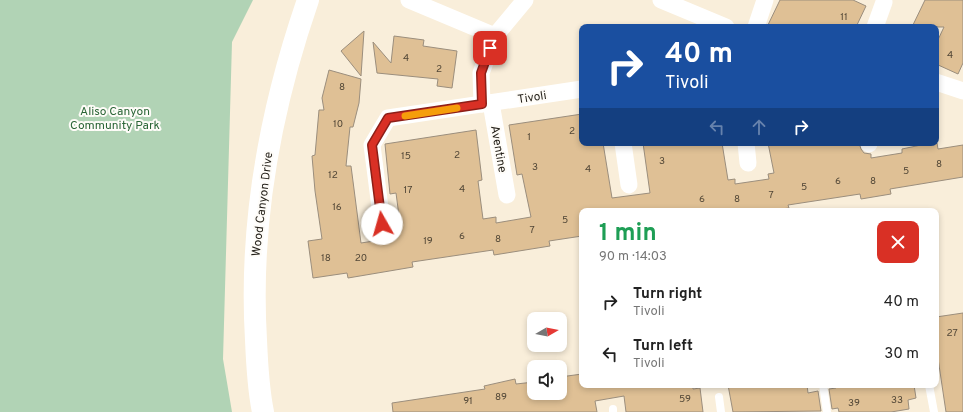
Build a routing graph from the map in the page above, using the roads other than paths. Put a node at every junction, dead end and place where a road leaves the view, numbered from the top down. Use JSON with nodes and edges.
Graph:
{"nodes":[{"id":1,"x":308,"y":0,"type":"edge"},
{"id":2,"x":409,"y":0,"type":"edge"},
{"id":3,"x":525,"y":0,"type":"edge"},
{"id":4,"x":661,"y":0,"type":"edge"},
{"id":5,"x":765,"y":0,"type":"edge"},
{"id":6,"x":884,"y":2,"type":"dead end"},
{"id":7,"x":719,"y":24,"type":"edge"},
{"id":8,"x":757,"y":24,"type":"edge"},
{"id":9,"x":876,"y":24,"type":"edge"},
{"id":10,"x":495,"y":36,"type":"junction"},
{"id":11,"x":939,"y":83,"type":"edge"},
{"id":12,"x":579,"y":89,"type":"edge"},
{"id":13,"x":963,"y":91,"type":"edge"},
{"id":14,"x":486,"y":103,"type":"junction"},
{"id":15,"x":623,"y":146,"type":"edge"},
{"id":16,"x":746,"y":146,"type":"edge"},
{"id":17,"x":748,"y":164,"type":"dead end"},
{"id":18,"x":629,"y":185,"type":"dead end"},
{"id":19,"x":507,"y":195,"type":"dead end"},
{"id":20,"x":382,"y":224,"type":"dead end"},
{"id":21,"x":823,"y":388,"type":"edge"},
{"id":22,"x":930,"y":388,"type":"edge"},
{"id":23,"x":719,"y":397,"type":"dead end"},
{"id":24,"x":263,"y":412,"type":"edge"},
{"id":25,"x":721,"y":412,"type":"edge"},
{"id":26,"x":827,"y":412,"type":"edge"},
{"id":27,"x":934,"y":412,"type":"edge"}],
"edges":[{"from":1,"to":24,"type":"main road","name":"Wood Canyon Drive"},
{"from":2,"to":10,"type":"street"},
{"from":3,"to":10,"type":"street"},
{"from":4,"to":7,"type":"street"},
{"from":5,"to":8,"type":"street"},
{"from":6,"to":9,"type":"street"},
{"from":10,"to":14,"type":"street"},
{"from":11,"to":13,"type":"street"},
{"from":12,"to":14,"type":"street","name":"Tivoli"},
{"from":14,"to":19,"type":"street","name":"Aventine"},
{"from":14,"to":20,"type":"street","name":"Tivoli"},
{"from":15,"to":18,"type":"street"},
{"from":16,"to":17,"type":"street"},
{"from":21,"to":26,"type":"lane"},
{"from":22,"to":27,"type":"lane"},
{"from":23,"to":25,"type":"lane"}]}
